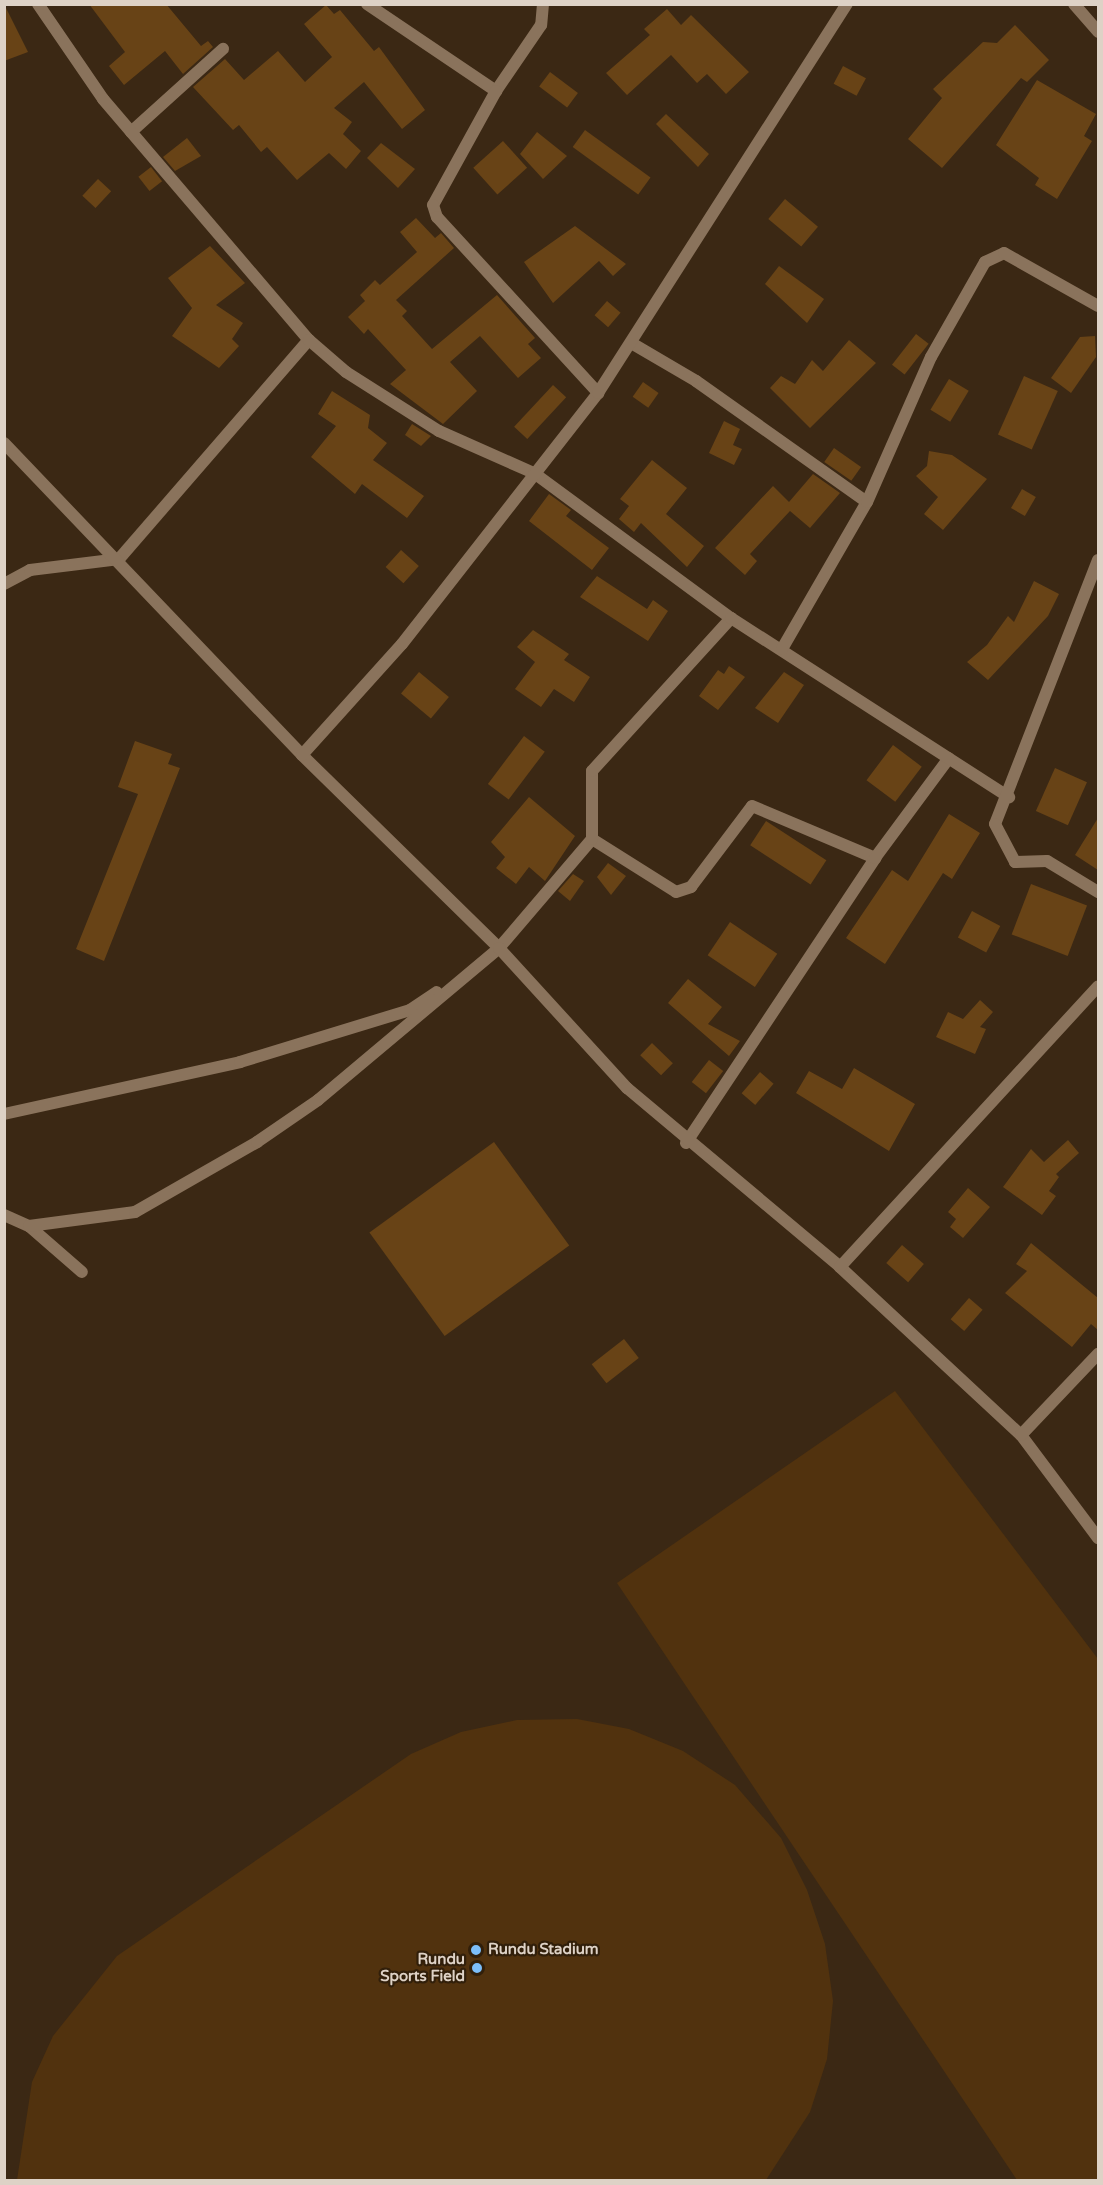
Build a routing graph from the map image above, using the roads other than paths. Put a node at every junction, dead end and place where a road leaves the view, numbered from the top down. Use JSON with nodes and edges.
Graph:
{"nodes":[{"id":1,"x":367,"y":4,"type":"edge"},
{"id":2,"x":543,"y":4,"type":"edge"},
{"id":3,"x":847,"y":4,"type":"edge"},
{"id":4,"x":1074,"y":4,"type":"edge"},
{"id":5,"x":39,"y":5,"type":"edge"},
{"id":6,"x":1098,"y":32,"type":"edge"},
{"id":7,"x":223,"y":48,"type":"dead end"},
{"id":8,"x":496,"y":91,"type":"junction"},
{"id":9,"x":131,"y":132,"type":"junction"},
{"id":10,"x":1098,"y":306,"type":"edge"},
{"id":11,"x":309,"y":340,"type":"junction"},
{"id":12,"x":633,"y":344,"type":"junction"},
{"id":13,"x":598,"y":393,"type":"junction"},
{"id":14,"x":4,"y":443,"type":"edge"},
{"id":15,"x":534,"y":473,"type":"junction"},
{"id":16,"x":867,"y":502,"type":"junction"},
{"id":17,"x":119,"y":559,"type":"junction"},
{"id":18,"x":1098,"y":560,"type":"edge"},
{"id":19,"x":4,"y":584,"type":"edge"},
{"id":20,"x":731,"y":618,"type":"junction"},
{"id":21,"x":782,"y":649,"type":"junction"},
{"id":22,"x":302,"y":755,"type":"junction"},
{"id":23,"x":949,"y":758,"type":"junction"},
{"id":24,"x":1009,"y":797,"type":"junction"},
{"id":25,"x":592,"y":839,"type":"junction"},
{"id":26,"x":875,"y":858,"type":"junction"},
{"id":27,"x":1098,"y":892,"type":"edge"},
{"id":28,"x":499,"y":948,"type":"junction"},
{"id":29,"x":1098,"y":986,"type":"edge"},
{"id":30,"x":4,"y":1114,"type":"edge"},
{"id":31,"x":687,"y":1143,"type":"junction"},
{"id":32,"x":4,"y":1215,"type":"edge"},
{"id":33,"x":29,"y":1226,"type":"junction"},
{"id":34,"x":840,"y":1267,"type":"junction"},
{"id":35,"x":82,"y":1272,"type":"dead end"},
{"id":36,"x":1098,"y":1354,"type":"edge"},
{"id":37,"x":1021,"y":1435,"type":"junction"},
{"id":38,"x":1098,"y":1538,"type":"edge"}],
"edges":[{"from":1,"to":8,"type":"street"},
{"from":2,"to":8,"type":"street"},
{"from":3,"to":12,"type":"street"},
{"from":4,"to":6,"type":"street"},
{"from":5,"to":9,"type":"street"},
{"from":7,"to":9,"type":"street"},
{"from":8,"to":13,"type":"street"},
{"from":9,"to":11,"type":"street"},
{"from":10,"to":16,"type":"street"},
{"from":11,"to":15,"type":"street"},
{"from":11,"to":17,"type":"street"},
{"from":12,"to":13,"type":"street"},
{"from":12,"to":16,"type":"street"},
{"from":13,"to":15,"type":"street"},
{"from":14,"to":17,"type":"street"},
{"from":15,"to":20,"type":"street"},
{"from":15,"to":22,"type":"street"},
{"from":16,"to":21,"type":"street"},
{"from":17,"to":19,"type":"street"},
{"from":17,"to":22,"type":"street"},
{"from":18,"to":24,"type":"street"},
{"from":20,"to":21,"type":"street"},
{"from":20,"to":25,"type":"street"},
{"from":21,"to":23,"type":"street"},
{"from":22,"to":28,"type":"street"},
{"from":23,"to":24,"type":"street"},
{"from":23,"to":26,"type":"street"},
{"from":24,"to":27,"type":"street"},
{"from":25,"to":26,"type":"street"},
{"from":25,"to":28,"type":"street"},
{"from":26,"to":31,"type":"street"},
{"from":28,"to":30,"type":"street"},
{"from":28,"to":31,"type":"street"},
{"from":28,"to":33,"type":"street"},
{"from":29,"to":34,"type":"street"},
{"from":31,"to":34,"type":"street"},
{"from":32,"to":33,"type":"street"},
{"from":33,"to":35,"type":"street"},
{"from":34,"to":37,"type":"street"},
{"from":36,"to":37,"type":"street"},
{"from":37,"to":38,"type":"street"}]}
